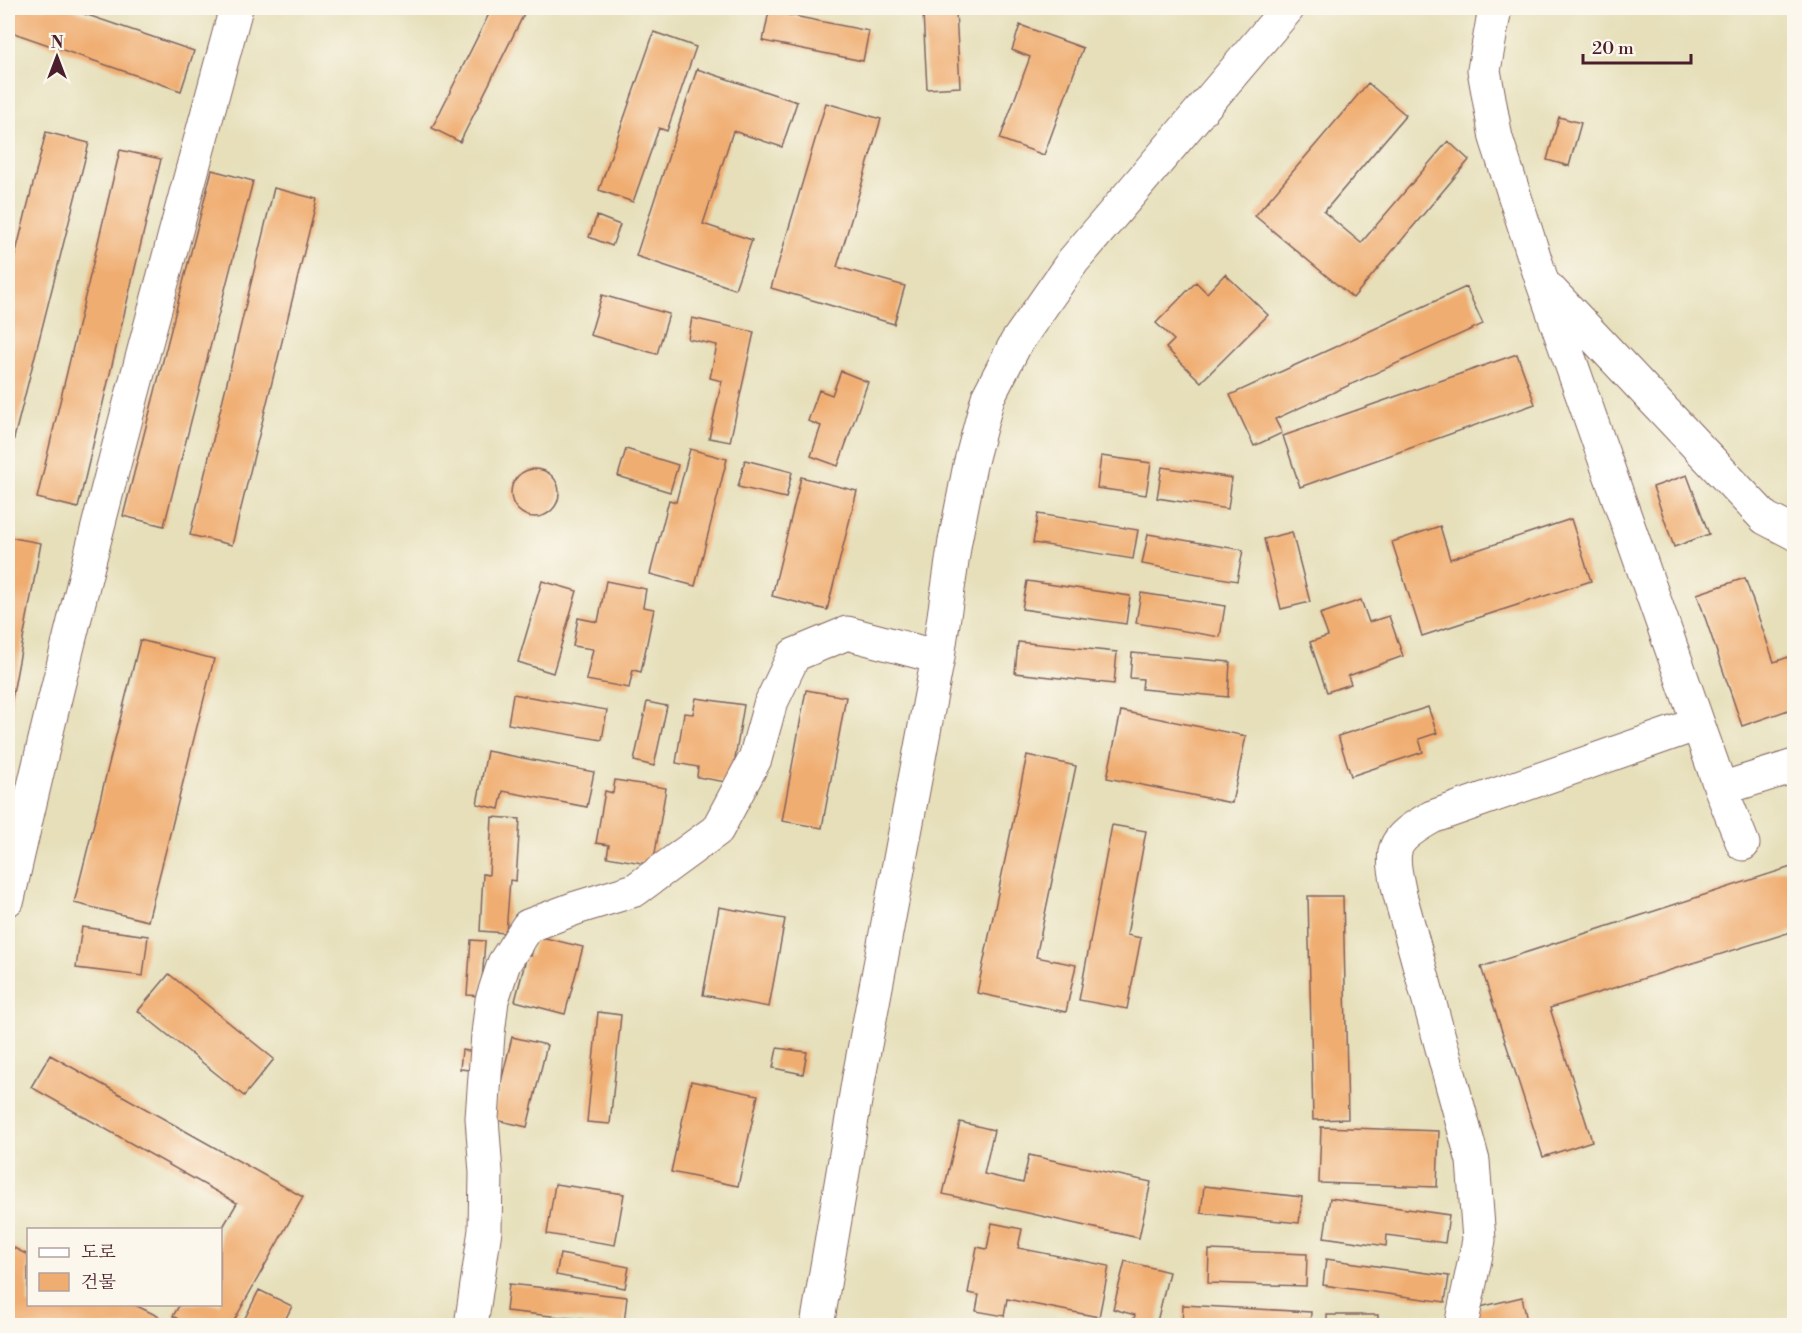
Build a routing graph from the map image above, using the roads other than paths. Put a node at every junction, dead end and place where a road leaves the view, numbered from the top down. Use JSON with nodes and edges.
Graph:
{"nodes":[{"id":1,"x":236,"y":8,"type":"edge"},
{"id":2,"x":1288,"y":8,"type":"edge"},
{"id":3,"x":1495,"y":8,"type":"edge"},
{"id":4,"x":1542,"y":281,"type":"junction"},
{"id":5,"x":1794,"y":533,"type":"edge"},
{"id":6,"x":938,"y":657,"type":"junction"},
{"id":7,"x":1698,"y":724,"type":"junction"},
{"id":8,"x":1794,"y":766,"type":"edge"},
{"id":9,"x":1721,"y":789,"type":"junction"},
{"id":10,"x":1743,"y":844,"type":"dead end"},
{"id":11,"x":8,"y":899,"type":"edge"},
{"id":12,"x":471,"y":1326,"type":"edge"},
{"id":13,"x":817,"y":1326,"type":"edge"},
{"id":14,"x":1461,"y":1326,"type":"edge"}],
"edges":[{"from":1,"to":11,"type":"street"},
{"from":2,"to":6,"type":"street"},
{"from":3,"to":4,"type":"street"},
{"from":4,"to":5,"type":"street"},
{"from":4,"to":7,"type":"street"},
{"from":6,"to":12,"type":"street"},
{"from":6,"to":13,"type":"street"},
{"from":7,"to":9,"type":"street"},
{"from":7,"to":14,"type":"street"},
{"from":8,"to":9,"type":"street"},
{"from":9,"to":10,"type":"street"}]}
